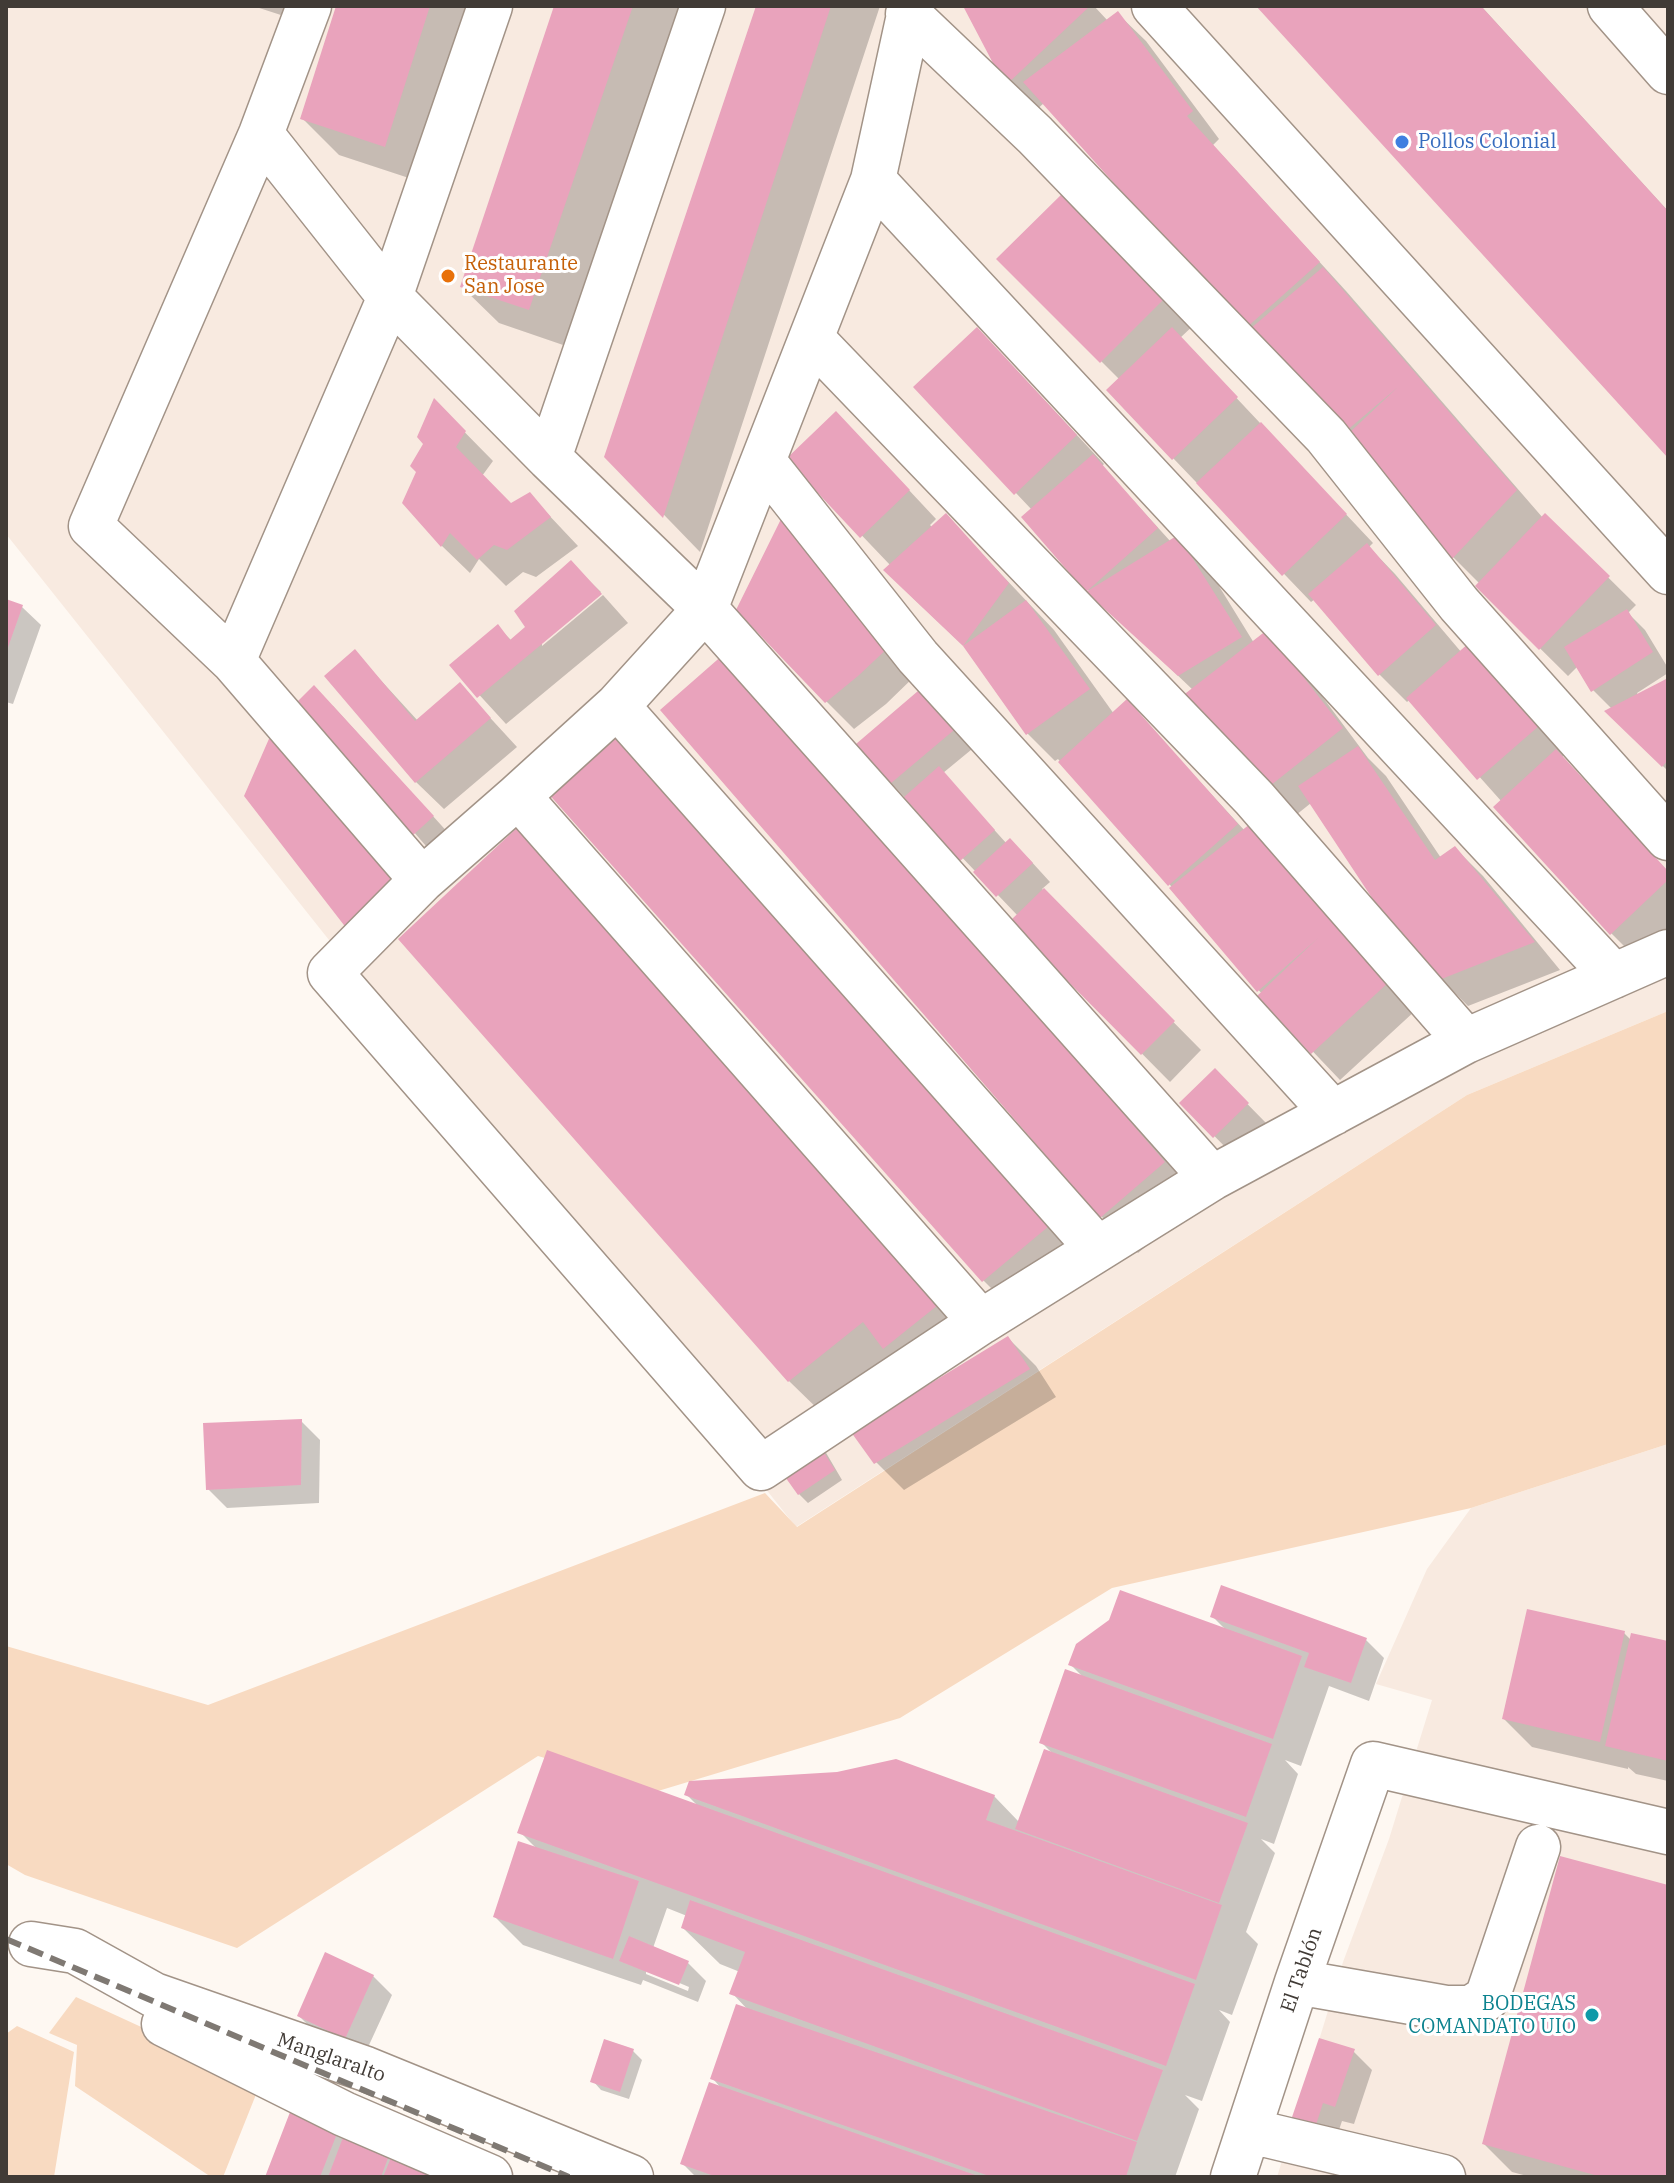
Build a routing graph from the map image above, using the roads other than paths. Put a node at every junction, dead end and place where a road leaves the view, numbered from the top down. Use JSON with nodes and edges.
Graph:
{"nodes":[{"id":1,"x":309,"y":6,"type":"edge"},
{"id":2,"x":490,"y":6,"type":"edge"},
{"id":3,"x":703,"y":6,"type":"edge"},
{"id":4,"x":1154,"y":6,"type":"edge"},
{"id":5,"x":1610,"y":6,"type":"edge"},
{"id":6,"x":910,"y":10,"type":"edge"},
{"id":7,"x":1668,"y":72,"type":"edge"},
{"id":8,"x":261,"y":134,"type":"junction"},
{"id":9,"x":873,"y":180,"type":"junction"},
{"id":10,"x":390,"y":297,"type":"junction"},
{"id":11,"x":812,"y":339,"type":"junction"},
{"id":12,"x":549,"y":458,"type":"junction"},
{"id":13,"x":763,"y":461,"type":"junction"},
{"id":14,"x":1668,"y":572,"type":"edge"},
{"id":15,"x":705,"y":609,"type":"junction"},
{"id":16,"x":233,"y":661,"type":"junction"},
{"id":17,"x":617,"y":706,"type":"junction"},
{"id":18,"x":518,"y":796,"type":"junction"},
{"id":19,"x":1668,"y":838,"type":"edge"},
{"id":20,"x":422,"y":880,"type":"junction"},
{"id":21,"x":1668,"y":952,"type":"edge"},
{"id":22,"x":1614,"y":976,"type":"junction"},
{"id":23,"x":1466,"y":1041,"type":"junction"},
{"id":24,"x":1333,"y":1113,"type":"junction"},
{"id":25,"x":1212,"y":1178,"type":"junction"},
{"id":26,"x":1097,"y":1248,"type":"junction"},
{"id":27,"x":981,"y":1322,"type":"junction"},
{"id":28,"x":1668,"y":1832,"type":"edge"},
{"id":29,"x":1538,"y":1847,"type":"dead end"},
{"id":30,"x":18,"y":1936,"type":"edge"},
{"id":31,"x":1297,"y":1982,"type":"junction"},
{"id":32,"x":1250,"y":2131,"type":"junction"},
{"id":33,"x":490,"y":2177,"type":"edge"},
{"id":34,"x":631,"y":2177,"type":"edge"},
{"id":35,"x":1233,"y":2177,"type":"edge"},
{"id":36,"x":1443,"y":2177,"type":"edge"}],
"edges":[{"from":1,"to":8,"type":"street"},
{"from":2,"to":10,"type":"street"},
{"from":3,"to":12,"type":"street"},
{"from":4,"to":14,"type":"street"},
{"from":5,"to":7,"type":"street"},
{"from":6,"to":9,"type":"street"},
{"from":6,"to":19,"type":"street"},
{"from":8,"to":10,"type":"street"},
{"from":8,"to":16,"type":"street"},
{"from":9,"to":11,"type":"street"},
{"from":9,"to":22,"type":"street"},
{"from":10,"to":12,"type":"street"},
{"from":10,"to":16,"type":"street"},
{"from":11,"to":13,"type":"street"},
{"from":11,"to":23,"type":"street"},
{"from":12,"to":15,"type":"street"},
{"from":13,"to":15,"type":"street"},
{"from":13,"to":24,"type":"street"},
{"from":15,"to":17,"type":"street"},
{"from":15,"to":25,"type":"street"},
{"from":16,"to":20,"type":"street"},
{"from":17,"to":18,"type":"street"},
{"from":17,"to":26,"type":"street"},
{"from":18,"to":20,"type":"street"},
{"from":18,"to":27,"type":"street"},
{"from":20,"to":27,"type":"street"},
{"from":21,"to":22,"type":"street"},
{"from":22,"to":23,"type":"street"},
{"from":23,"to":24,"type":"street"},
{"from":24,"to":25,"type":"street"},
{"from":25,"to":26,"type":"street"},
{"from":26,"to":27,"type":"street"},
{"from":28,"to":31,"type":"street","name":"El Tablón"},
{"from":29,"to":31,"type":"street"},
{"from":30,"to":33,"type":"street","name":"Manglaralto"},
{"from":30,"to":34,"type":"street","name":"Manglaralto"},
{"from":31,"to":32,"type":"street","name":"El Tablón"},
{"from":32,"to":35,"type":"street","name":"El Tablón"},
{"from":32,"to":36,"type":"street"}]}
